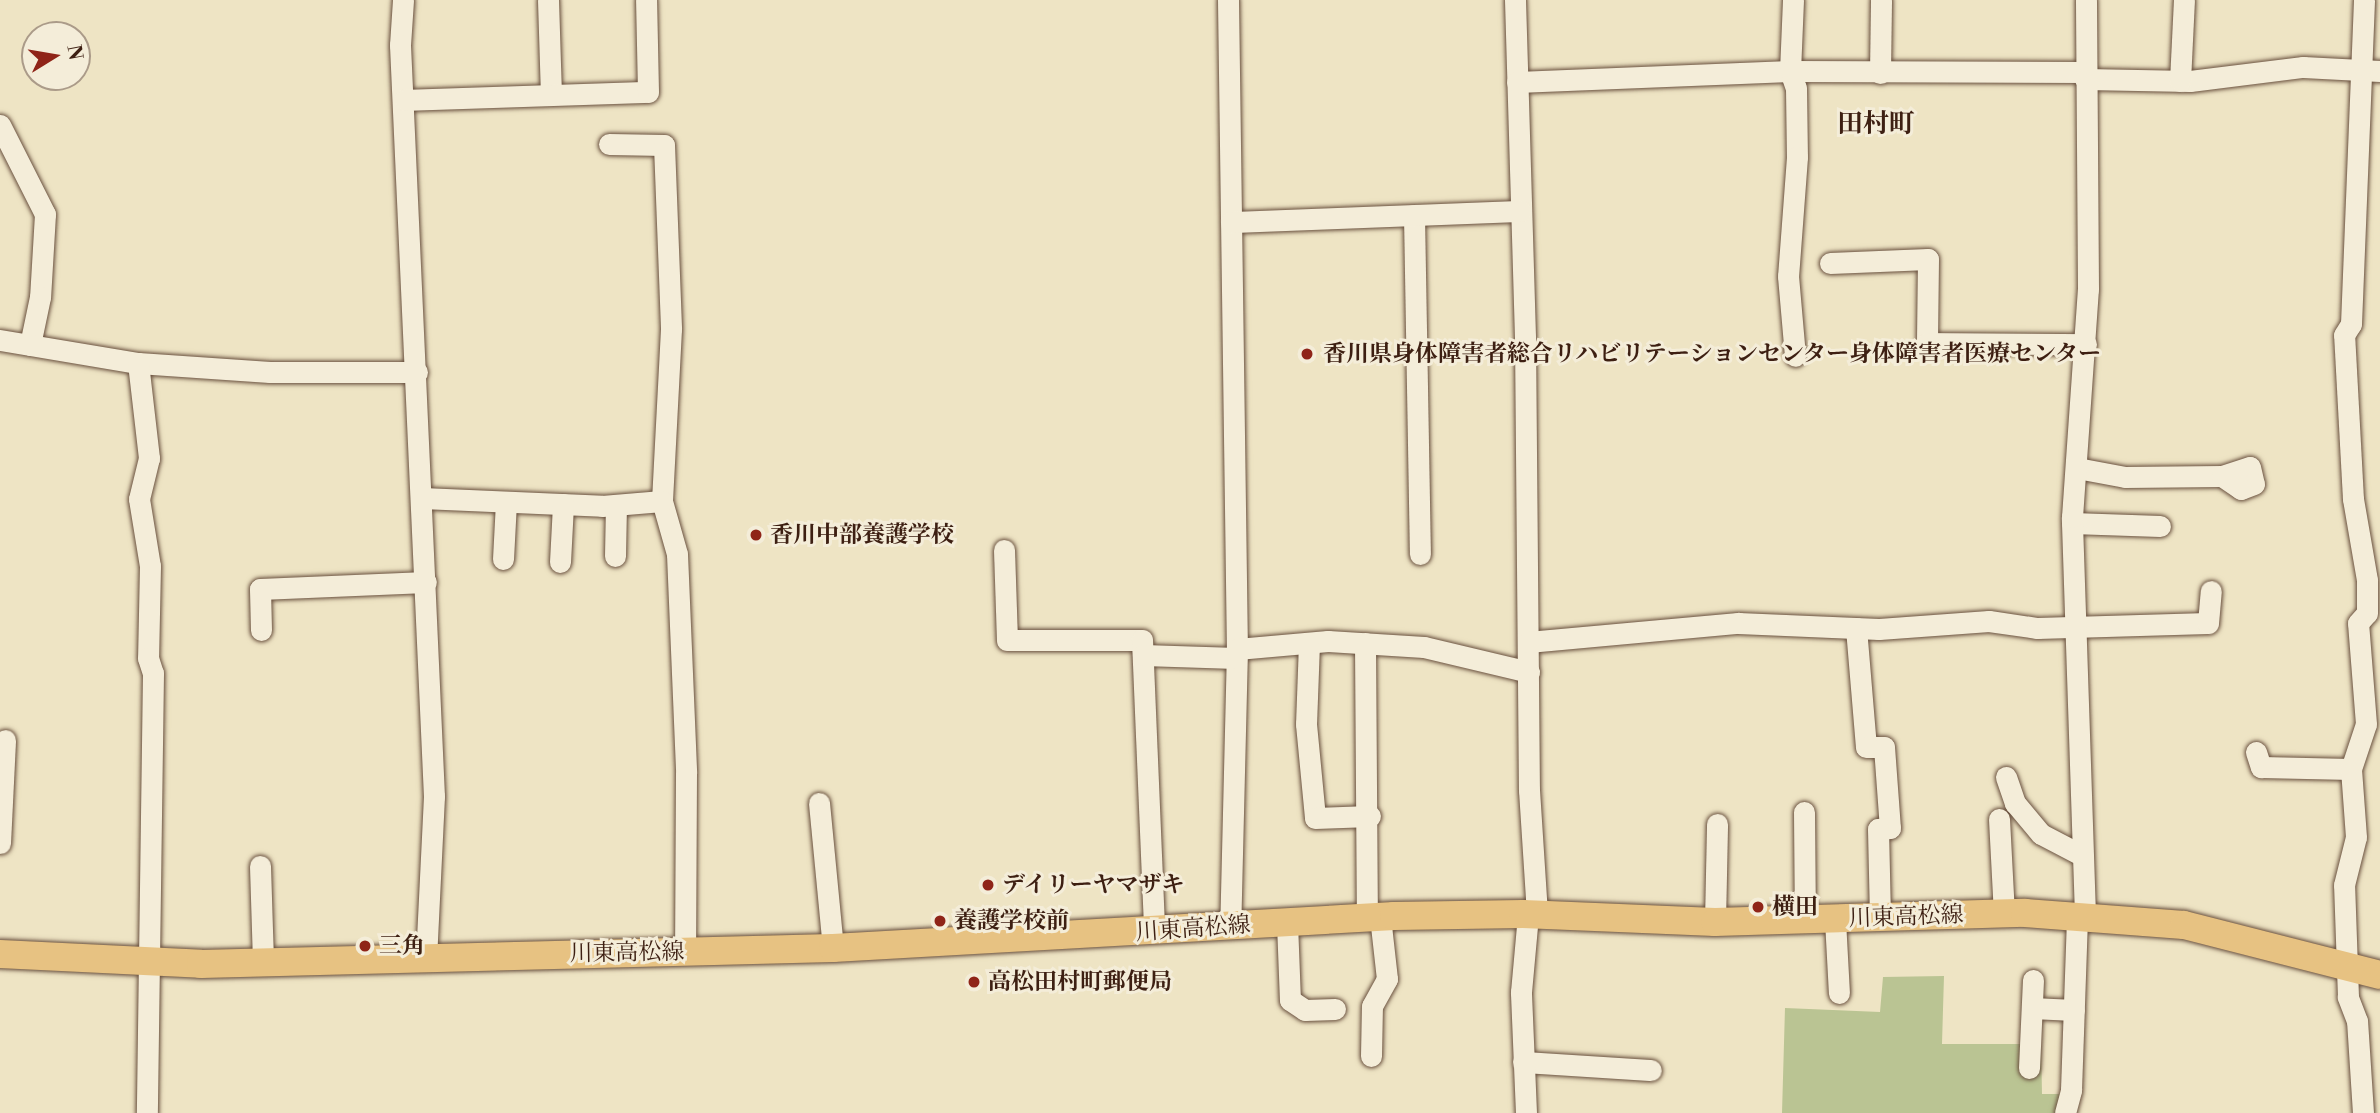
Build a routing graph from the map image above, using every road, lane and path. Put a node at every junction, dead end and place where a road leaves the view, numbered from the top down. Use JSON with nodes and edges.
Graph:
{"nodes":[{"id":1,"x":403,"y":0,"type":"edge"},
{"id":2,"x":548,"y":0,"type":"edge"},
{"id":3,"x":646,"y":0,"type":"edge"},
{"id":4,"x":1228,"y":0,"type":"edge"},
{"id":5,"x":1515,"y":0,"type":"edge"},
{"id":6,"x":1793,"y":0,"type":"edge"},
{"id":7,"x":1881,"y":0,"type":"edge"},
{"id":8,"x":2086,"y":0,"type":"edge"},
{"id":9,"x":2184,"y":0,"type":"edge"},
{"id":10,"x":2364,"y":0,"type":"edge"},
{"id":11,"x":1790,"y":71,"type":"junction"},
{"id":12,"x":2371,"y":71,"type":"edge"},
{"id":13,"x":1880,"y":73,"type":"junction"},
{"id":14,"x":2085,"y":75,"type":"junction"},
{"id":15,"x":2180,"y":81,"type":"junction"},
{"id":16,"x":1517,"y":82,"type":"junction"},
{"id":17,"x":551,"y":95,"type":"junction"},
{"id":18,"x":405,"y":100,"type":"junction"},
{"id":19,"x":0,"y":125,"type":"edge"},
{"id":20,"x":609,"y":144,"type":"dead end"},
{"id":21,"x":1521,"y":211,"type":"junction"},
{"id":22,"x":1414,"y":215,"type":"junction"},
{"id":23,"x":1231,"y":222,"type":"junction"},
{"id":24,"x":1830,"y":263,"type":"dead end"},
{"id":25,"x":0,"y":340,"type":"edge"},
{"id":26,"x":2086,"y":344,"type":"junction"},
{"id":27,"x":30,"y":345,"type":"junction"},
{"id":28,"x":1795,"y":356,"type":"dead end"},
{"id":29,"x":138,"y":363,"type":"junction"},
{"id":30,"x":417,"y":372,"type":"junction"},
{"id":31,"x":2077,"y":468,"type":"junction"},
{"id":32,"x":2222,"y":476,"type":"dead end"},
{"id":33,"x":422,"y":498,"type":"junction"},
{"id":34,"x":662,"y":501,"type":"junction"},
{"id":35,"x":506,"y":502,"type":"junction"},
{"id":36,"x":563,"y":504,"type":"junction"},
{"id":37,"x":616,"y":505,"type":"junction"},
{"id":38,"x":2072,"y":523,"type":"junction"},
{"id":39,"x":2160,"y":526,"type":"dead end"},
{"id":40,"x":1004,"y":550,"type":"dead end"},
{"id":41,"x":1420,"y":554,"type":"dead end"},
{"id":42,"x":615,"y":556,"type":"dead end"},
{"id":43,"x":503,"y":559,"type":"dead end"},
{"id":44,"x":560,"y":562,"type":"dead end"},
{"id":45,"x":426,"y":582,"type":"junction"},
{"id":46,"x":2211,"y":591,"type":"dead end"},
{"id":47,"x":2075,"y":627,"type":"junction"},
{"id":48,"x":1856,"y":628,"type":"junction"},
{"id":49,"x":261,"y":629,"type":"dead end"},
{"id":50,"x":1528,"y":642,"type":"junction"},
{"id":51,"x":1310,"y":643,"type":"junction"},
{"id":52,"x":1365,"y":643,"type":"junction"},
{"id":53,"x":1237,"y":654,"type":"junction"},
{"id":54,"x":1143,"y":655,"type":"junction"},
{"id":55,"x":1529,"y":672,"type":"junction"},
{"id":56,"x":5,"y":740,"type":"dead end"},
{"id":57,"x":2256,"y":752,"type":"dead end"},
{"id":58,"x":2351,"y":769,"type":"junction"},
{"id":59,"x":2006,"y":777,"type":"dead end"},
{"id":60,"x":819,"y":803,"type":"dead end"},
{"id":61,"x":1804,"y":812,"type":"dead end"},
{"id":62,"x":1370,"y":816,"type":"junction"},
{"id":63,"x":1999,"y":819,"type":"dead end"},
{"id":64,"x":1717,"y":824,"type":"dead end"},
{"id":65,"x":0,"y":843,"type":"edge"},
{"id":66,"x":2083,"y":856,"type":"junction"},
{"id":67,"x":260,"y":866,"type":"dead end"},
{"id":68,"x":2004,"y":914,"type":"junction"},
{"id":69,"x":1532,"y":915,"type":"junction"},
{"id":70,"x":2081,"y":915,"type":"junction"},
{"id":71,"x":1373,"y":918,"type":"junction"},
{"id":72,"x":1880,"y":918,"type":"junction"},
{"id":73,"x":1835,"y":920,"type":"junction"},
{"id":74,"x":1805,"y":921,"type":"junction"},
{"id":75,"x":1715,"y":922,"type":"junction"},
{"id":76,"x":1287,"y":923,"type":"junction"},
{"id":77,"x":1230,"y":927,"type":"junction"},
{"id":78,"x":1154,"y":932,"type":"junction"},
{"id":79,"x":833,"y":948,"type":"junction"},
{"id":80,"x":685,"y":952,"type":"junction"},
{"id":81,"x":0,"y":954,"type":"edge"},
{"id":82,"x":426,"y":958,"type":"junction"},
{"id":83,"x":148,"y":963,"type":"junction"},
{"id":84,"x":263,"y":963,"type":"junction"},
{"id":85,"x":2347,"y":967,"type":"junction"},
{"id":86,"x":2380,"y":975,"type":"edge"},
{"id":87,"x":2033,"y":980,"type":"dead end"},
{"id":88,"x":1839,"y":993,"type":"dead end"},
{"id":89,"x":2032,"y":1008,"type":"junction"},
{"id":90,"x":1335,"y":1009,"type":"dead end"},
{"id":91,"x":2074,"y":1010,"type":"junction"},
{"id":92,"x":1371,"y":1056,"type":"dead end"},
{"id":93,"x":1523,"y":1062,"type":"junction"},
{"id":94,"x":2029,"y":1068,"type":"dead end"},
{"id":95,"x":1651,"y":1070,"type":"dead end"},
{"id":96,"x":147,"y":1113,"type":"edge"},
{"id":97,"x":1525,"y":1113,"type":"edge"},
{"id":98,"x":2065,"y":1113,"type":"edge"},
{"id":99,"x":2363,"y":1113,"type":"edge"}],
"edges":[{"from":1,"to":18,"type":"street"},
{"from":2,"to":17,"type":"street"},
{"from":3,"to":17,"type":"street"},
{"from":4,"to":23,"type":"street"},
{"from":5,"to":16,"type":"street"},
{"from":6,"to":11,"type":"street"},
{"from":7,"to":13,"type":"street"},
{"from":8,"to":14,"type":"street"},
{"from":9,"to":15,"type":"street"},
{"from":10,"to":12,"type":"street"},
{"from":11,"to":13,"type":"street"},
{"from":11,"to":16,"type":"street"},
{"from":11,"to":28,"type":"street"},
{"from":12,"to":15,"type":"street"},
{"from":12,"to":58,"type":"street"},
{"from":13,"to":14,"type":"street"},
{"from":14,"to":15,"type":"street"},
{"from":14,"to":26,"type":"street"},
{"from":16,"to":21,"type":"street"},
{"from":17,"to":18,"type":"street"},
{"from":18,"to":30,"type":"street"},
{"from":19,"to":27,"type":"street"},
{"from":20,"to":34,"type":"street"},
{"from":21,"to":22,"type":"street"},
{"from":21,"to":50,"type":"street"},
{"from":22,"to":23,"type":"street"},
{"from":22,"to":41,"type":"street"},
{"from":23,"to":53,"type":"street"},
{"from":24,"to":26,"type":"street"},
{"from":25,"to":27,"type":"street"},
{"from":26,"to":31,"type":"street"},
{"from":27,"to":29,"type":"street"},
{"from":29,"to":30,"type":"street"},
{"from":29,"to":83,"type":"street"},
{"from":30,"to":33,"type":"street"},
{"from":31,"to":32,"type":"street"},
{"from":31,"to":38,"type":"street"},
{"from":33,"to":35,"type":"street"},
{"from":33,"to":45,"type":"street"},
{"from":34,"to":37,"type":"street"},
{"from":34,"to":80,"type":"street"},
{"from":35,"to":36,"type":"street"},
{"from":35,"to":43,"type":"street"},
{"from":36,"to":37,"type":"street"},
{"from":36,"to":44,"type":"street"},
{"from":37,"to":42,"type":"street"},
{"from":38,"to":39,"type":"street"},
{"from":38,"to":47,"type":"street"},
{"from":40,"to":54,"type":"street"},
{"from":45,"to":49,"type":"street"},
{"from":45,"to":82,"type":"street"},
{"from":46,"to":47,"type":"street"},
{"from":47,"to":48,"type":"street"},
{"from":47,"to":66,"type":"street"},
{"from":48,"to":50,"type":"street"},
{"from":48,"to":72,"type":"street"},
{"from":50,"to":55,"type":"street"},
{"from":51,"to":52,"type":"street"},
{"from":51,"to":53,"type":"street"},
{"from":51,"to":62,"type":"street"},
{"from":52,"to":55,"type":"street"},
{"from":52,"to":62,"type":"street"},
{"from":53,"to":54,"type":"street"},
{"from":53,"to":77,"type":"street"},
{"from":54,"to":78,"type":"street"},
{"from":55,"to":69,"type":"street"},
{"from":56,"to":65,"type":"street"},
{"from":57,"to":58,"type":"street"},
{"from":58,"to":85,"type":"street"},
{"from":59,"to":66,"type":"street"},
{"from":60,"to":79,"type":"street"},
{"from":61,"to":74,"type":"street"},
{"from":62,"to":71,"type":"street"},
{"from":63,"to":68,"type":"street"},
{"from":64,"to":75,"type":"street"},
{"from":66,"to":70,"type":"street"},
{"from":67,"to":84,"type":"street"},
{"from":68,"to":70,"type":"main road","name":"川東高松線"},
{"from":68,"to":72,"type":"main road","name":"川東高松線"},
{"from":69,"to":71,"type":"main road","name":"川東高松線"},
{"from":69,"to":75,"type":"main road","name":"川東高松線"},
{"from":69,"to":93,"type":"street"},
{"from":70,"to":85,"type":"main road","name":"川東高松線"},
{"from":70,"to":91,"type":"street"},
{"from":71,"to":76,"type":"main road","name":"川東高松線"},
{"from":71,"to":92,"type":"street"},
{"from":72,"to":73,"type":"main road","name":"川東高松線"},
{"from":73,"to":74,"type":"main road","name":"川東高松線"},
{"from":73,"to":88,"type":"street"},
{"from":74,"to":75,"type":"main road","name":"川東高松線"},
{"from":76,"to":77,"type":"main road","name":"川東高松線"},
{"from":76,"to":90,"type":"street"},
{"from":77,"to":78,"type":"main road","name":"川東高松線"},
{"from":78,"to":79,"type":"main road","name":"川東高松線"},
{"from":79,"to":80,"type":"main road","name":"川東高松線"},
{"from":80,"to":82,"type":"main road","name":"川東高松線"},
{"from":81,"to":83,"type":"main road","name":"川東高松線"},
{"from":82,"to":84,"type":"main road","name":"川東高松線"},
{"from":83,"to":84,"type":"main road","name":"川東高松線"},
{"from":83,"to":96,"type":"street"},
{"from":85,"to":86,"type":"main road","name":"川東高松線"},
{"from":85,"to":99,"type":"street"},
{"from":87,"to":89,"type":"street"},
{"from":89,"to":91,"type":"street"},
{"from":89,"to":94,"type":"street"},
{"from":91,"to":98,"type":"street"},
{"from":93,"to":95,"type":"street"},
{"from":93,"to":97,"type":"street"}]}
